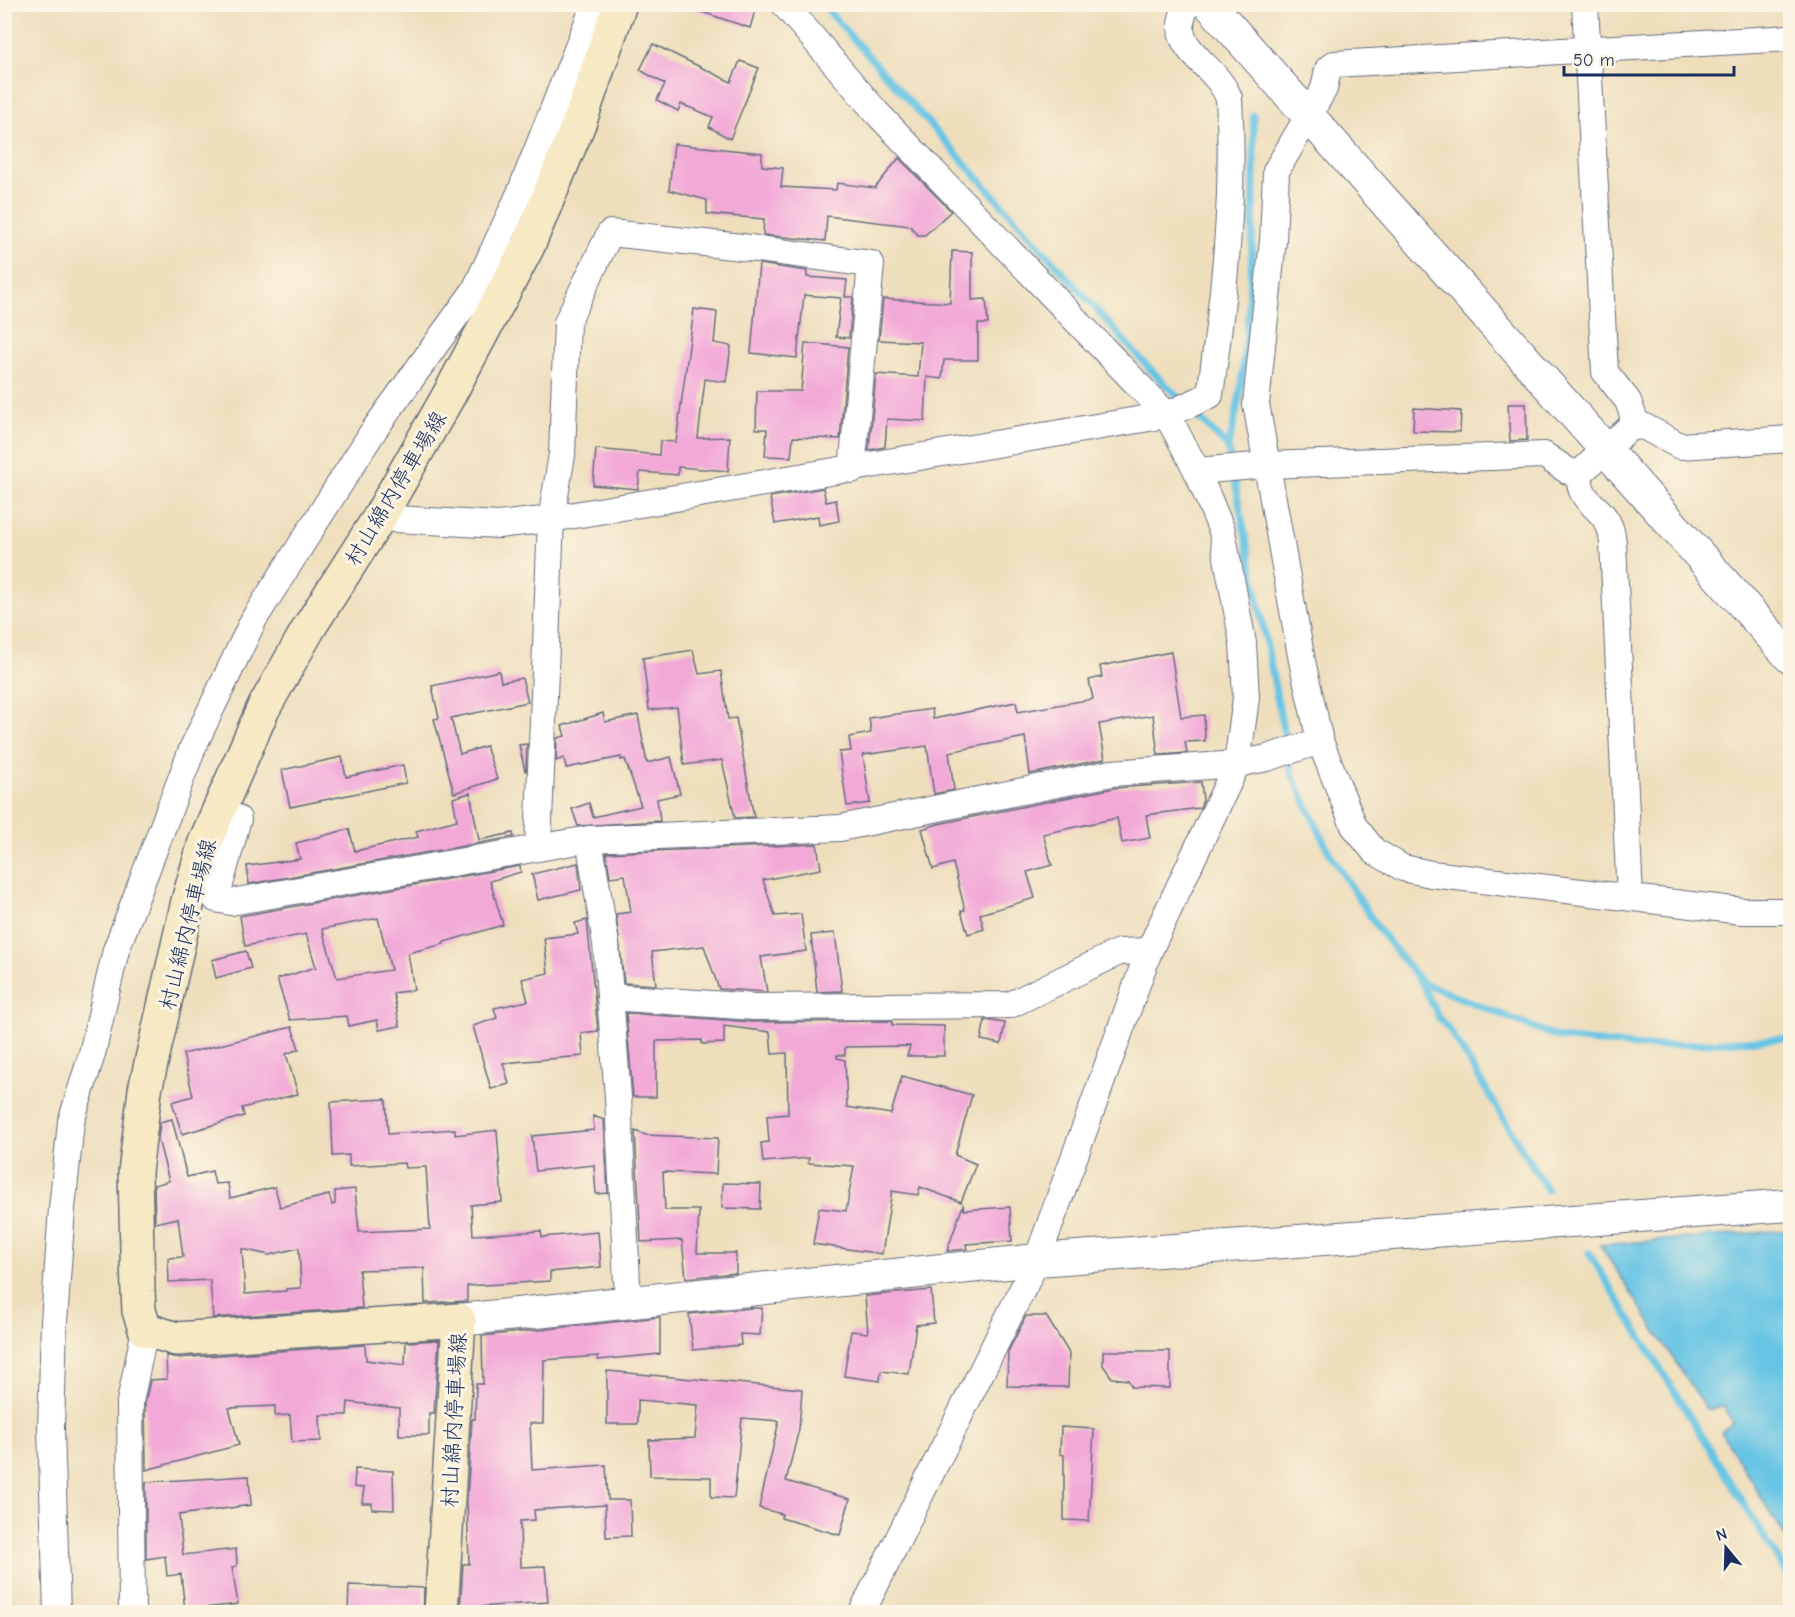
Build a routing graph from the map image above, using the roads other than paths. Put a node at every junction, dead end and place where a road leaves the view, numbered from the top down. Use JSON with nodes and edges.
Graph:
{"nodes":[{"id":1,"x":595,"y":4,"type":"edge"},
{"id":2,"x":620,"y":4,"type":"edge"},
{"id":3,"x":784,"y":4,"type":"edge"},
{"id":4,"x":1188,"y":4,"type":"edge"},
{"id":5,"x":1209,"y":4,"type":"edge"},
{"id":6,"x":1585,"y":4,"type":"edge"},
{"id":7,"x":1791,"y":38,"type":"edge"},
{"id":8,"x":1587,"y":48,"type":"junction"},
{"id":9,"x":1308,"y":117,"type":"junction"},
{"id":10,"x":1170,"y":413,"type":"junction"},
{"id":11,"x":1637,"y":426,"type":"junction"},
{"id":12,"x":1791,"y":439,"type":"edge"},
{"id":13,"x":1605,"y":449,"type":"junction"},
{"id":14,"x":1261,"y":466,"type":"junction"},
{"id":15,"x":852,"y":470,"type":"junction"},
{"id":16,"x":1204,"y":470,"type":"junction"},
{"id":17,"x":1580,"y":473,"type":"junction"},
{"id":18,"x":379,"y":518,"type":"junction"},
{"id":19,"x":551,"y":519,"type":"junction"},
{"id":20,"x":1791,"y":657,"type":"edge"},
{"id":21,"x":1313,"y":743,"type":"junction"},
{"id":22,"x":1237,"y":764,"type":"junction"},
{"id":23,"x":220,"y":808,"type":"junction"},
{"id":24,"x":589,"y":839,"type":"junction"},
{"id":25,"x":538,"y":846,"type":"junction"},
{"id":26,"x":1630,"y":897,"type":"junction"},
{"id":27,"x":1791,"y":911,"type":"edge"},
{"id":28,"x":1149,"y":951,"type":"junction"},
{"id":29,"x":610,"y":998,"type":"junction"},
{"id":30,"x":1791,"y":1205,"type":"edge"},
{"id":31,"x":1037,"y":1260,"type":"junction"},
{"id":32,"x":628,"y":1303,"type":"junction"},
{"id":33,"x":459,"y":1320,"type":"junction"},
{"id":34,"x":146,"y":1329,"type":"junction"},
{"id":35,"x":57,"y":1612,"type":"edge"},
{"id":36,"x":132,"y":1612,"type":"edge"},
{"id":37,"x":441,"y":1612,"type":"edge"},
{"id":38,"x":862,"y":1612,"type":"edge"}],
"edges":[{"from":1,"to":35,"type":"street"},
{"from":2,"to":18,"type":"main road","name":"村山綿内停車場線"},
{"from":3,"to":10,"type":"street"},
{"from":4,"to":10,"type":"street"},
{"from":5,"to":9,"type":"street"},
{"from":6,"to":8,"type":"street"},
{"from":7,"to":8,"type":"street"},
{"from":8,"to":9,"type":"street"},
{"from":8,"to":11,"type":"street"},
{"from":9,"to":13,"type":"street"},
{"from":9,"to":14,"type":"street"},
{"from":10,"to":15,"type":"street"},
{"from":10,"to":16,"type":"street"},
{"from":11,"to":12,"type":"street"},
{"from":11,"to":13,"type":"street"},
{"from":13,"to":17,"type":"street"},
{"from":13,"to":20,"type":"street"},
{"from":14,"to":16,"type":"street"},
{"from":14,"to":17,"type":"street"},
{"from":14,"to":21,"type":"street"},
{"from":15,"to":19,"type":"street"},
{"from":15,"to":19,"type":"street"},
{"from":16,"to":22,"type":"street"},
{"from":17,"to":26,"type":"street"},
{"from":18,"to":19,"type":"street"},
{"from":18,"to":23,"type":"main road","name":"村山綿内停車場線"},
{"from":19,"to":25,"type":"street"},
{"from":21,"to":22,"type":"street"},
{"from":21,"to":26,"type":"street"},
{"from":22,"to":24,"type":"street"},
{"from":22,"to":28,"type":"street"},
{"from":23,"to":25,"type":"street"},
{"from":23,"to":34,"type":"main road","name":"村山綿内停車場線"},
{"from":24,"to":25,"type":"street"},
{"from":24,"to":29,"type":"street"},
{"from":26,"to":27,"type":"street"},
{"from":28,"to":29,"type":"street"},
{"from":28,"to":31,"type":"street"},
{"from":29,"to":32,"type":"street"},
{"from":30,"to":31,"type":"street"},
{"from":31,"to":32,"type":"street"},
{"from":31,"to":38,"type":"street"},
{"from":32,"to":33,"type":"street"},
{"from":33,"to":34,"type":"main road","name":"村山綿内停車場線"},
{"from":33,"to":37,"type":"main road","name":"村山綿内停車場線"},
{"from":34,"to":36,"type":"street"}]}
